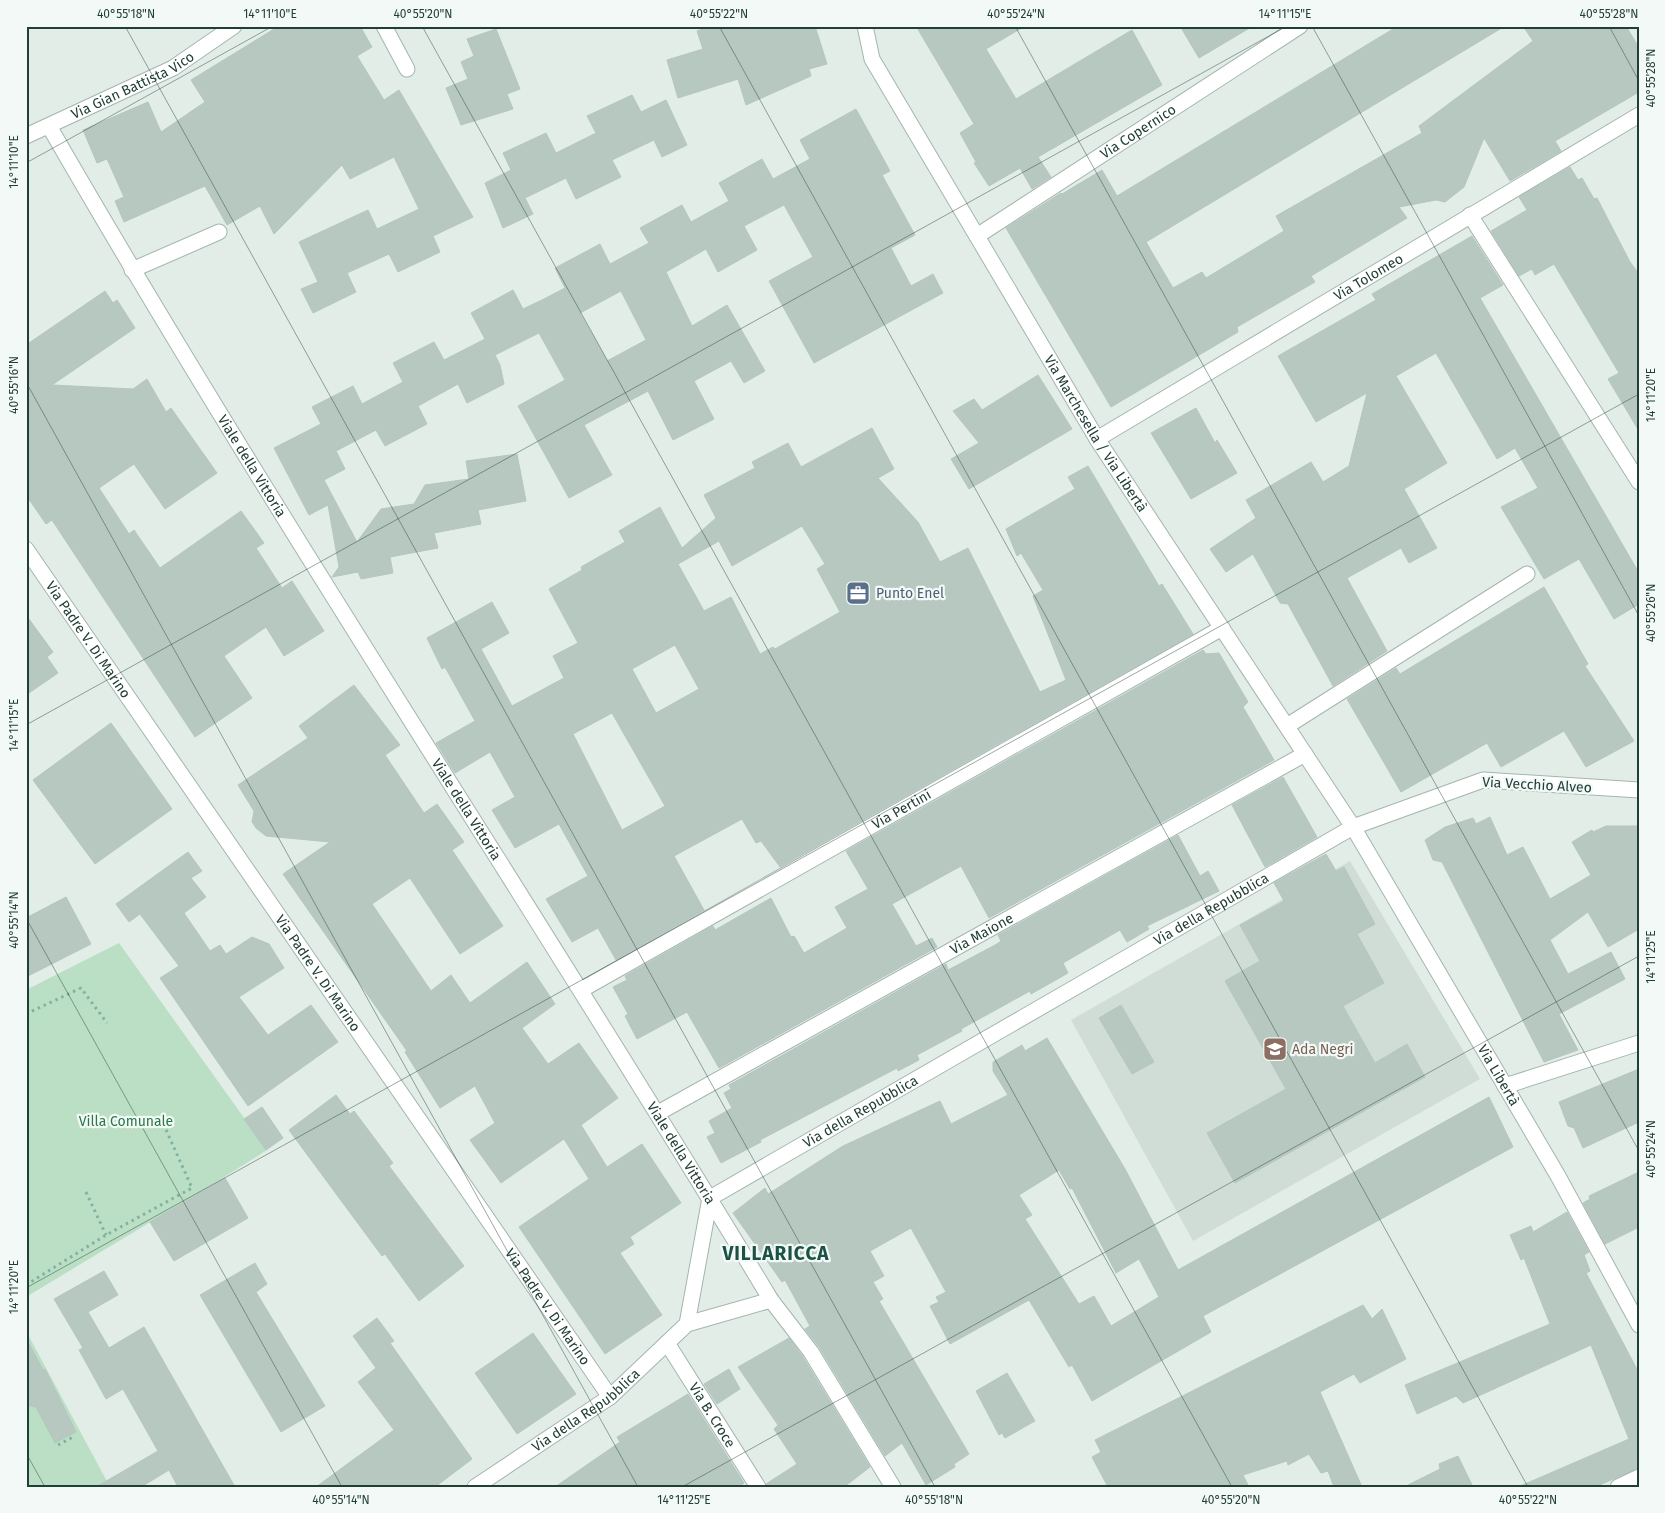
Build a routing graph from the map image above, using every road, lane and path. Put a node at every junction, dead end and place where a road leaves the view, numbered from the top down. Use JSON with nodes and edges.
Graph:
{"nodes":[{"id":1,"x":234,"y":26,"type":"edge"},
{"id":2,"x":384,"y":26,"type":"edge"},
{"id":3,"x":865,"y":26,"type":"edge"},
{"id":4,"x":1300,"y":26,"type":"edge"},
{"id":5,"x":406,"y":69,"type":"dead end"},
{"id":6,"x":1639,"y":115,"type":"edge"},
{"id":7,"x":49,"y":126,"type":"junction"},
{"id":8,"x":26,"y":136,"type":"edge"},
{"id":9,"x":1470,"y":215,"type":"junction"},
{"id":10,"x":218,"y":232,"type":"dead end"},
{"id":11,"x":977,"y":236,"type":"junction"},
{"id":12,"x":132,"y":270,"type":"junction"},
{"id":13,"x":1097,"y":439,"type":"junction"},
{"id":14,"x":1639,"y":482,"type":"edge"},
{"id":15,"x":26,"y":549,"type":"edge"},
{"id":16,"x":1527,"y":574,"type":"dead end"},
{"id":17,"x":1222,"y":628,"type":"junction"},
{"id":18,"x":1287,"y":726,"type":"junction"},
{"id":19,"x":1305,"y":754,"type":"junction"},
{"id":20,"x":1638,"y":792,"type":"edge"},
{"id":21,"x":1353,"y":826,"type":"junction"},
{"id":22,"x":581,"y":990,"type":"junction"},
{"id":23,"x":26,"y":1014,"type":"edge"},
{"id":24,"x":107,"y":1023,"type":"dead end"},
{"id":25,"x":1639,"y":1043,"type":"edge"},
{"id":26,"x":1505,"y":1086,"type":"junction"},
{"id":27,"x":658,"y":1113,"type":"junction"},
{"id":28,"x":163,"y":1123,"type":"dead end"},
{"id":29,"x":86,"y":1192,"type":"dead end"},
{"id":30,"x":710,"y":1198,"type":"junction"},
{"id":31,"x":106,"y":1235,"type":"junction"},
{"id":32,"x":26,"y":1285,"type":"edge"},
{"id":33,"x":771,"y":1300,"type":"junction"},
{"id":34,"x":687,"y":1324,"type":"junction"},
{"id":35,"x":1639,"y":1325,"type":"edge"},
{"id":36,"x":667,"y":1343,"type":"junction"},
{"id":37,"x":610,"y":1397,"type":"junction"},
{"id":38,"x":72,"y":1435,"type":"dead end"},
{"id":39,"x":58,"y":1445,"type":"dead end"},
{"id":40,"x":1639,"y":1477,"type":"edge"},
{"id":41,"x":476,"y":1487,"type":"edge"},
{"id":42,"x":758,"y":1487,"type":"edge"},
{"id":43,"x":893,"y":1487,"type":"edge"},
{"id":44,"x":1618,"y":1487,"type":"edge"}],
"edges":[{"from":1,"to":7,"type":"street","name":"Via Gian Battista Vico"},
{"from":2,"to":5,"type":"street"},
{"from":3,"to":11,"type":"street","name":"Via Marchesella / Via Libertà"},
{"from":4,"to":11,"type":"street","name":"Via Copernico"},
{"from":6,"to":9,"type":"street","name":"Via Tolomeo"},
{"from":7,"to":8,"type":"street","name":"Via Gian Battista Vico"},
{"from":7,"to":12,"type":"street","name":"Viale della Vittoria"},
{"from":9,"to":13,"type":"street","name":"Via Tolomeo"},
{"from":9,"to":14,"type":"street"},
{"from":10,"to":12,"type":"street"},
{"from":11,"to":13,"type":"street","name":"Via Marchesella / Via Libertà"},
{"from":12,"to":22,"type":"street","name":"Viale della Vittoria"},
{"from":13,"to":17,"type":"street","name":"Via Marchesella / Via Libertà"},
{"from":15,"to":37,"type":"street","name":"Via Padre V. Di Marino"},
{"from":16,"to":18,"type":"street"},
{"from":17,"to":18,"type":"street","name":"Via Marchesella / Via Libertà"},
{"from":17,"to":22,"type":"street","name":"Via Pertini"},
{"from":18,"to":19,"type":"street","name":"Via Marchesella / Via Libertà"},
{"from":19,"to":21,"type":"street","name":"Via Marchesella / Via Libertà"},
{"from":19,"to":27,"type":"street","name":"Via Maione"},
{"from":20,"to":21,"type":"street","name":"Via Vecchio Alveo"},
{"from":21,"to":26,"type":"street","name":"Via Libertà"},
{"from":21,"to":30,"type":"street","name":"Via della Repubblica"},
{"from":22,"to":27,"type":"street","name":"Viale della Vittoria"},
{"from":23,"to":24,"type":"path"},
{"from":25,"to":26,"type":"street"},
{"from":26,"to":35,"type":"street","name":"Via Libertà"},
{"from":27,"to":30,"type":"street","name":"Viale della Vittoria"},
{"from":28,"to":31,"type":"path"},
{"from":29,"to":31,"type":"path"},
{"from":30,"to":33,"type":"street","name":"Viale della Vittoria"},
{"from":30,"to":34,"type":"street"},
{"from":31,"to":32,"type":"path"},
{"from":33,"to":34,"type":"street"},
{"from":33,"to":43,"type":"street","name":"Viale della Vittoria"},
{"from":34,"to":36,"type":"street","name":"Via della Repubblica"},
{"from":36,"to":37,"type":"street","name":"Via della Repubblica"},
{"from":36,"to":42,"type":"street","name":"Via B. Croce"},
{"from":37,"to":41,"type":"street","name":"Via della Repubblica"},
{"from":38,"to":39,"type":"path"},
{"from":40,"to":44,"type":"street"}]}
